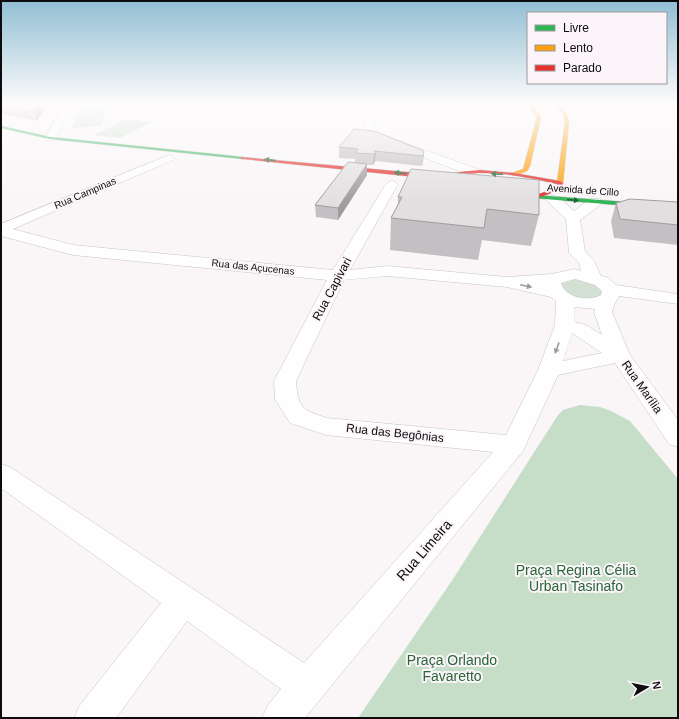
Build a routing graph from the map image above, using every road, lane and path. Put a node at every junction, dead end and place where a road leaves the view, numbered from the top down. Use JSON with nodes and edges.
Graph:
{"nodes":[{"id":1,"x":1,"y":137,"type":"edge"},
{"id":2,"x":43,"y":137,"type":"edge"},
{"id":3,"x":379,"y":137,"type":"edge"},
{"id":4,"x":534,"y":137,"type":"edge"},
{"id":5,"x":565,"y":137,"type":"edge"},
{"id":6,"x":50,"y":138,"type":"joint"},
{"id":7,"x":169,"y":158,"type":"junction"},
{"id":8,"x":300,"y":173,"type":"dead end"},
{"id":9,"x":476,"y":173,"type":"junction"},
{"id":10,"x":453,"y":174,"type":"junction"},
{"id":11,"x":514,"y":174,"type":"junction"},
{"id":12,"x":560,"y":183,"type":"junction"},
{"id":13,"x":391,"y":184,"type":"dead end"},
{"id":14,"x":431,"y":188,"type":"edge"},
{"id":15,"x":504,"y":195,"type":"edge"},
{"id":16,"x":535,"y":197,"type":"junction"},
{"id":17,"x":552,"y":199,"type":"junction"},
{"id":18,"x":678,"y":199,"type":"edge"},
{"id":19,"x":595,"y":202,"type":"junction"},
{"id":20,"x":678,"y":208,"type":"edge"},
{"id":21,"x":573,"y":218,"type":"junction"},
{"id":22,"x":1,"y":230,"type":"edge"},
{"id":23,"x":577,"y":253,"type":"junction"},
{"id":24,"x":338,"y":276,"type":"junction"},
{"id":25,"x":593,"y":278,"type":"junction"},
{"id":26,"x":561,"y":286,"type":"junction"},
{"id":27,"x":608,"y":296,"type":"junction"},
{"id":28,"x":678,"y":299,"type":"edge"},
{"id":29,"x":565,"y":325,"type":"junction"},
{"id":30,"x":620,"y":356,"type":"junction"},
{"id":31,"x":549,"y":370,"type":"junction"},
{"id":32,"x":286,"y":399,"type":"joint"},
{"id":33,"x":678,"y":438,"type":"edge"},
{"id":34,"x":514,"y":445,"type":"junction"},
{"id":35,"x":1,"y":474,"type":"edge"},
{"id":36,"x":183,"y":600,"type":"junction"},
{"id":37,"x":307,"y":686,"type":"junction"},
{"id":38,"x":93,"y":718,"type":"edge"},
{"id":39,"x":282,"y":718,"type":"edge"}],
"edges":[{"from":1,"to":7,"type":"main road"},
{"from":2,"to":6,"type":"main road","name":"Avenida de Cillo"},
{"from":3,"to":9,"type":"street"},
{"from":4,"to":11,"type":"main road"},
{"from":5,"to":12,"type":"main road"},
{"from":10,"to":6,"type":"main road","name":"Avenida de Cillo","one_way":true},
{"from":7,"to":8,"type":"main road"},
{"from":7,"to":22,"type":"street","name":"Rua Campinas"},
{"from":9,"to":10,"type":"main road","name":"Avenida de Cillo"},
{"from":11,"to":9,"type":"main road","name":"Avenida de Cillo","one_way":true},
{"from":10,"to":14,"type":"main road","name":"Avenida de Cillo"},
{"from":11,"to":12,"type":"main road","name":"Avenida de Cillo"},
{"from":12,"to":16,"type":"main road","name":"Avenida de Cillo"},
{"from":12,"to":18,"type":"main road","name":"Avenida de Cillo"},
{"from":13,"to":24,"type":"street","name":"Rua Capivari"},
{"from":15,"to":16,"type":"main road","name":"Avenida de Cillo"},
{"from":16,"to":17,"type":"main road","name":"Avenida de Cillo"},
{"from":17,"to":19,"type":"main road","name":"Avenida de Cillo","one_way":true},
{"from":17,"to":21,"type":"street"},
{"from":19,"to":20,"type":"main road","name":"Avenida de Cillo"},
{"from":19,"to":21,"type":"street"},
{"from":21,"to":23,"type":"street"},
{"from":22,"to":24,"type":"street","name":"Rua das Açucenas"},
{"from":23,"to":25,"type":"street"},
{"from":23,"to":26,"type":"street","name":"Rua Limeira"},
{"from":24,"to":26,"type":"street","name":"Rua das Açucenas"},
{"from":24,"to":32,"type":"street","name":"Rua Capivari"},
{"from":25,"to":26,"type":"street"},
{"from":25,"to":27,"type":"street"},
{"from":26,"to":27,"type":"street"},
{"from":26,"to":29,"type":"street","name":"Rua Limeira"},
{"from":27,"to":28,"type":"street"},
{"from":27,"to":30,"type":"street","name":"Rua Marília"},
{"from":29,"to":30,"type":"street","name":"Rua Marília"},
{"from":29,"to":31,"type":"street","name":"Rua Limeira","one_way":true},
{"from":30,"to":31,"type":"street"},
{"from":30,"to":33,"type":"street","name":"Rua Marília"},
{"from":31,"to":34,"type":"street","name":"Rua Limeira"},
{"from":32,"to":34,"type":"street","name":"Rua das Begônias"},
{"from":34,"to":37,"type":"street","name":"Rua Limeira"},
{"from":35,"to":36,"type":"street"},
{"from":36,"to":37,"type":"street"},
{"from":36,"to":38,"type":"street"},
{"from":37,"to":39,"type":"street","name":"Rua Limeira"}]}
